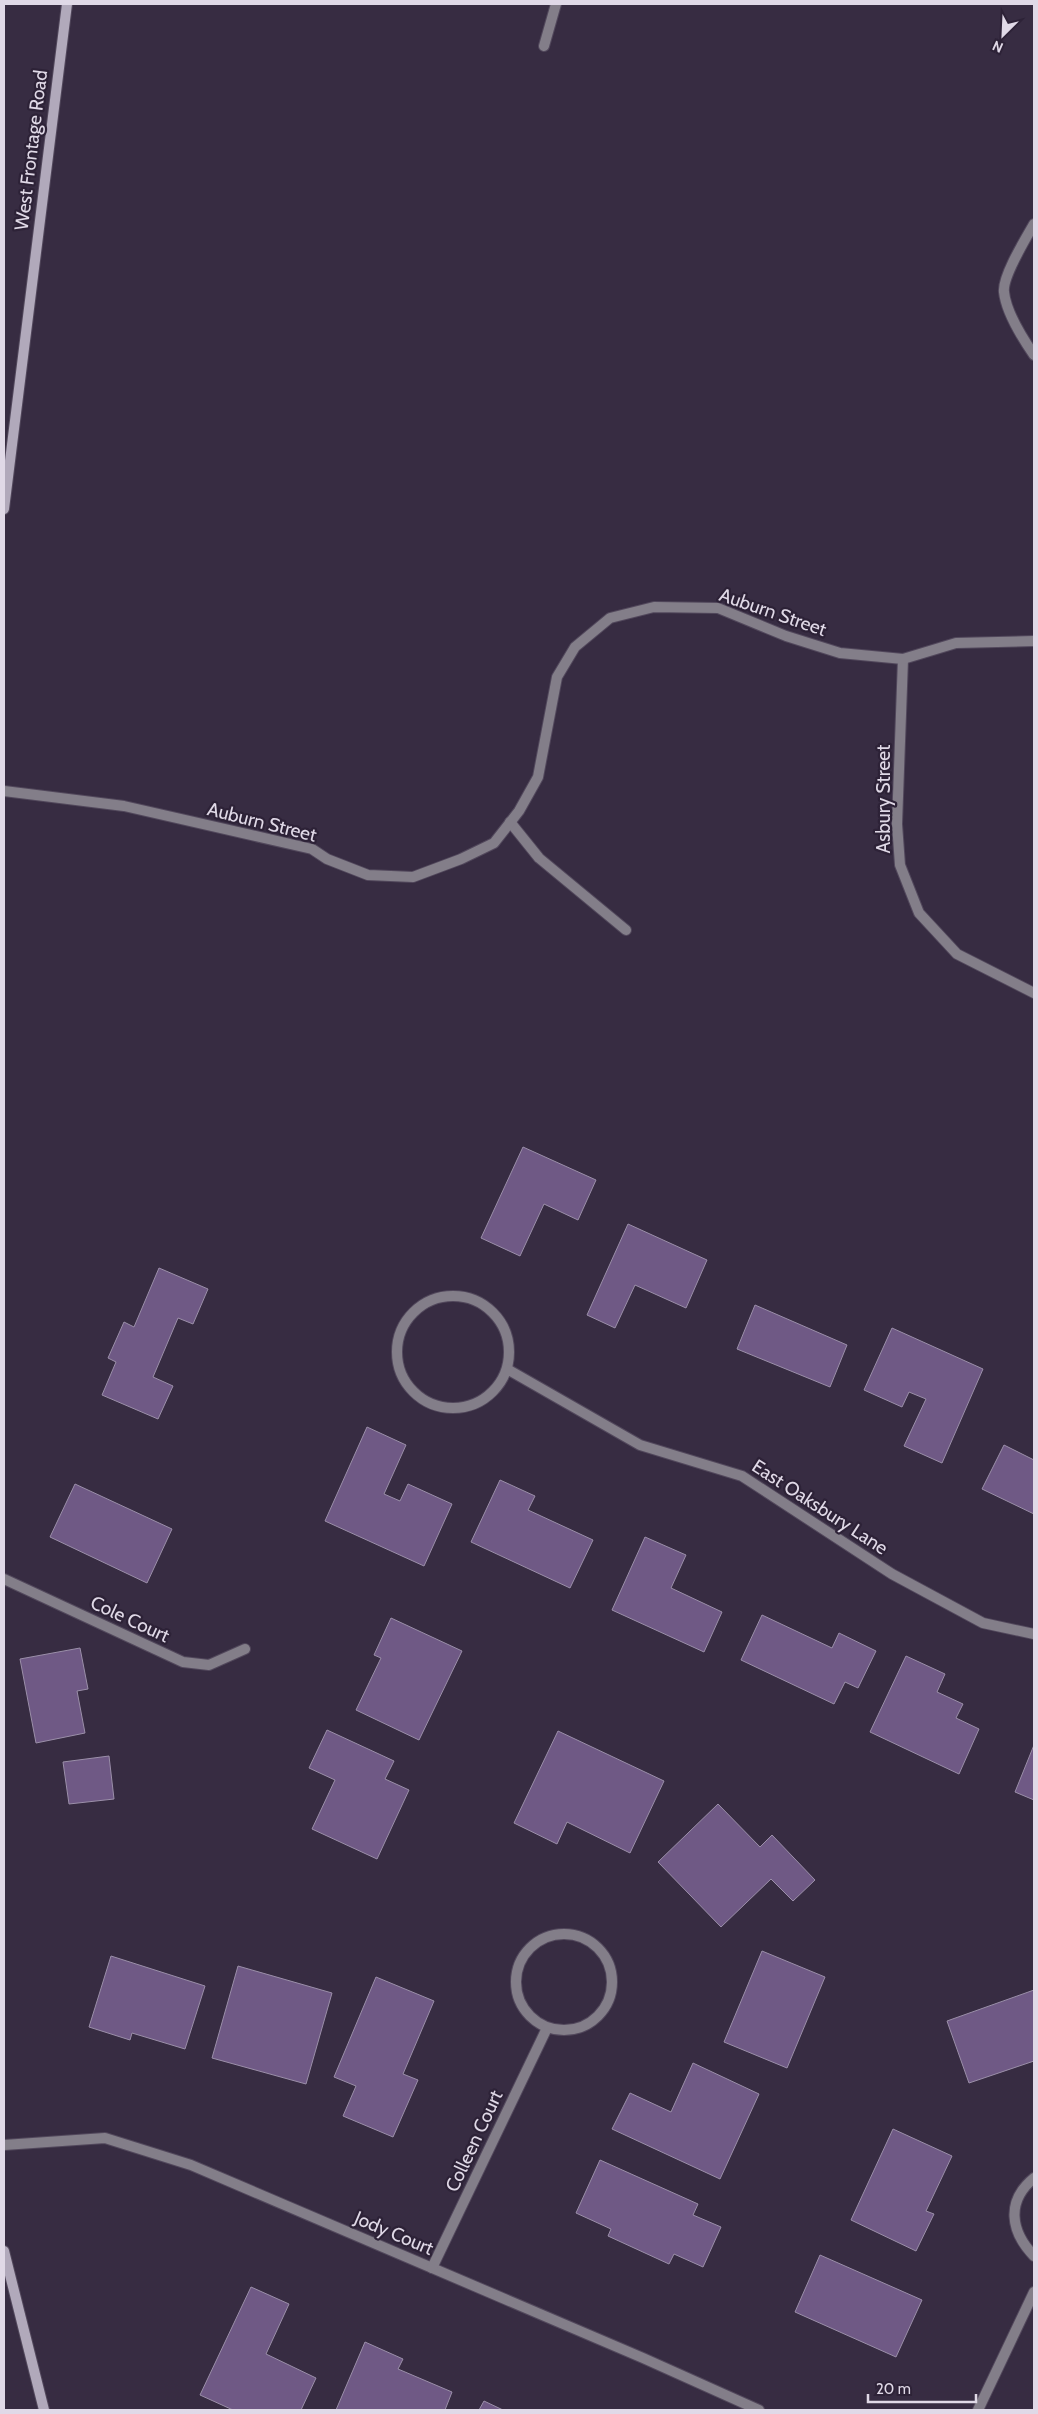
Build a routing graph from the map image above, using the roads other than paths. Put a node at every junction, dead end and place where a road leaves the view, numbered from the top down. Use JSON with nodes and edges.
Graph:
{"nodes":[{"id":1,"x":67,"y":4,"type":"edge"},
{"id":2,"x":556,"y":4,"type":"edge"},
{"id":3,"x":544,"y":46,"type":"dead end"},
{"id":4,"x":1034,"y":224,"type":"edge"},
{"id":5,"x":1034,"y":355,"type":"edge"},
{"id":6,"x":4,"y":509,"type":"edge"},
{"id":7,"x":1034,"y":641,"type":"edge"},
{"id":8,"x":903,"y":659,"type":"junction"},
{"id":9,"x":4,"y":791,"type":"edge"},
{"id":10,"x":510,"y":822,"type":"junction"},
{"id":11,"x":626,"y":930,"type":"dead end"},
{"id":12,"x":1034,"y":993,"type":"edge"},
{"id":13,"x":507,"y":1369,"type":"junction"},
{"id":14,"x":4,"y":1579,"type":"edge"},
{"id":15,"x":1034,"y":1634,"type":"edge"},
{"id":16,"x":245,"y":1649,"type":"dead end"},
{"id":17,"x":547,"y":2028,"type":"junction"},
{"id":18,"x":4,"y":2145,"type":"edge"},
{"id":19,"x":1034,"y":2178,"type":"edge"},
{"id":20,"x":4,"y":2251,"type":"edge"},
{"id":21,"x":1034,"y":2256,"type":"edge"},
{"id":22,"x":432,"y":2268,"type":"junction"},
{"id":23,"x":1034,"y":2292,"type":"edge"},
{"id":24,"x":44,"y":2410,"type":"edge"},
{"id":25,"x":759,"y":2410,"type":"edge"},
{"id":26,"x":978,"y":2410,"type":"edge"}],
"edges":[{"from":1,"to":6,"type":"street","name":"West Frontage Road"},
{"from":2,"to":3,"type":"street"},
{"from":4,"to":5,"type":"street"},
{"from":7,"to":8,"type":"street","name":"Auburn Street"},
{"from":8,"to":10,"type":"street","name":"Auburn Street"},
{"from":8,"to":12,"type":"street","name":"Asbury Street"},
{"from":9,"to":10,"type":"street","name":"Auburn Street"},
{"from":10,"to":11,"type":"street"},
{"from":13,"to":13,"type":"street"},
{"from":13,"to":15,"type":"street","name":"East Oaksbury Lane"},
{"from":14,"to":16,"type":"street","name":"Cole Court"},
{"from":17,"to":17,"type":"street"},
{"from":17,"to":22,"type":"street","name":"Colleen Court"},
{"from":18,"to":22,"type":"street","name":"Jody Court"},
{"from":19,"to":21,"type":"street"},
{"from":20,"to":24,"type":"street"},
{"from":22,"to":25,"type":"street","name":"Jody Court"},
{"from":23,"to":26,"type":"street"}]}
